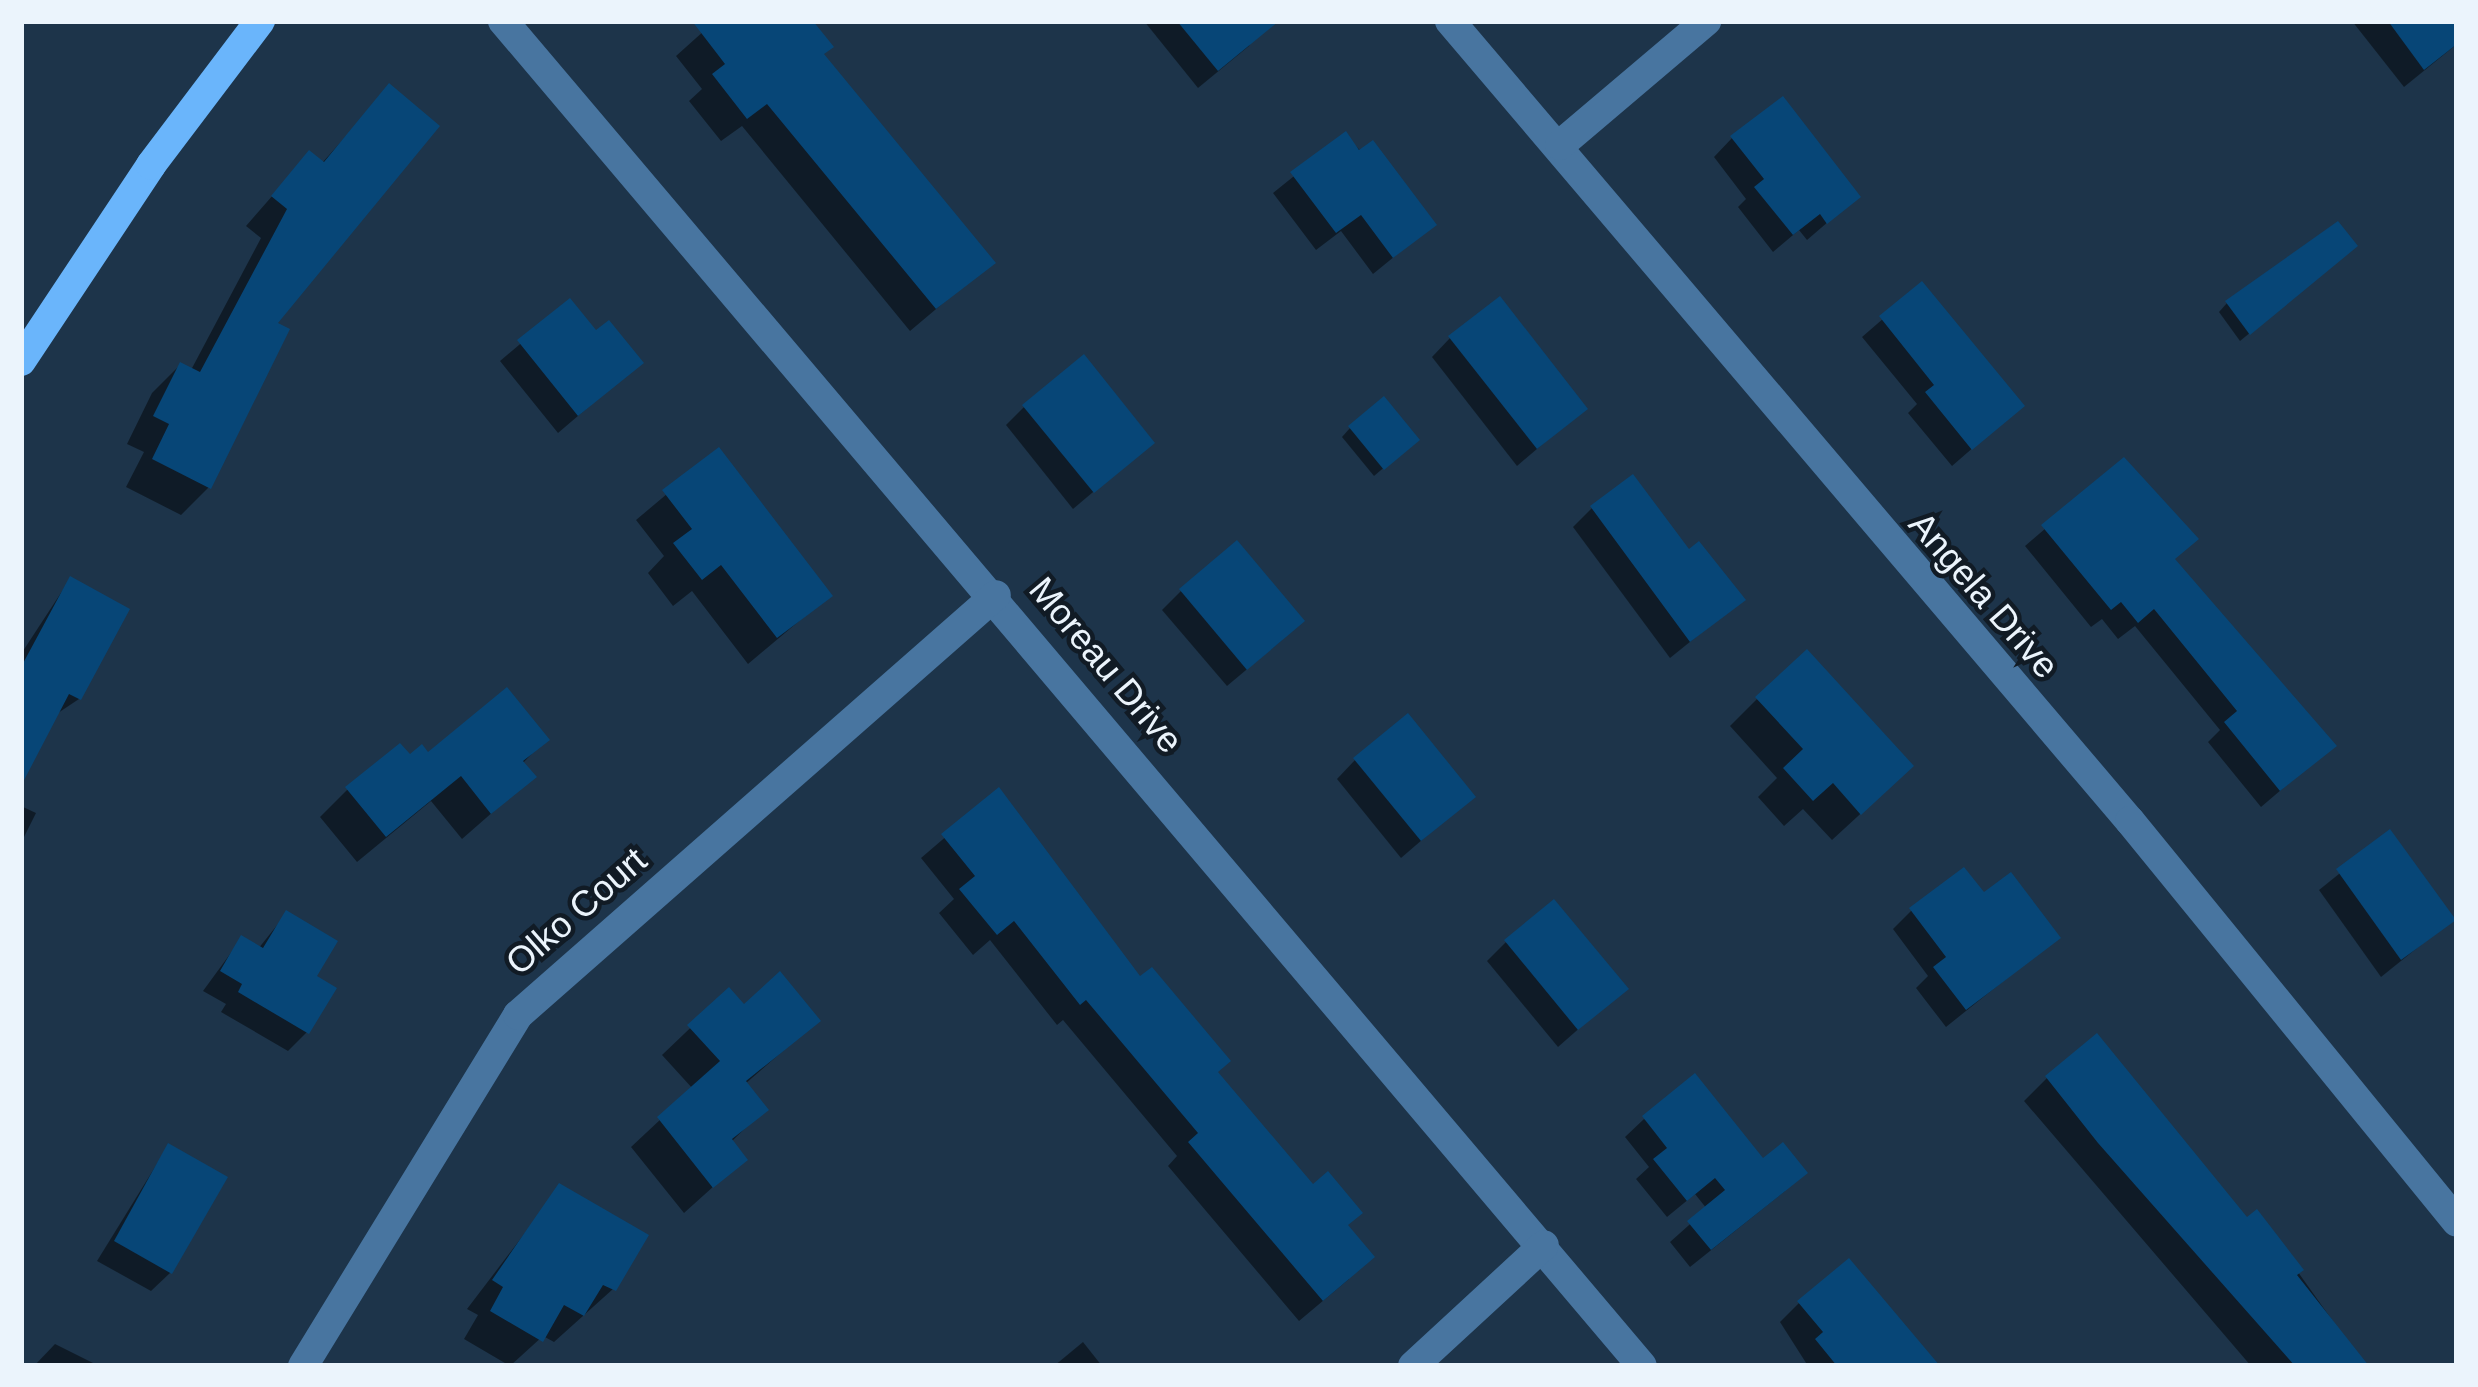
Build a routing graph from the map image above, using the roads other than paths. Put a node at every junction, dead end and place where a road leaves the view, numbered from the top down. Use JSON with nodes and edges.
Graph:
{"nodes":[{"id":1,"x":503,"y":21,"type":"edge"},
{"id":2,"x":1450,"y":21,"type":"edge"},
{"id":3,"x":1706,"y":21,"type":"edge"},
{"id":4,"x":255,"y":23,"type":"edge"},
{"id":5,"x":1560,"y":146,"type":"junction"},
{"id":6,"x":21,"y":361,"type":"edge"},
{"id":7,"x":996,"y":595,"type":"junction"},
{"id":8,"x":2457,"y":1222,"type":"edge"},
{"id":9,"x":1544,"y":1245,"type":"junction"},
{"id":10,"x":303,"y":1366,"type":"edge"},
{"id":11,"x":1413,"y":1366,"type":"edge"},
{"id":12,"x":1642,"y":1366,"type":"edge"}],
"edges":[{"from":1,"to":7,"type":"street","name":"Moreau Drive"},
{"from":2,"to":5,"type":"street","name":"Angela Drive"},
{"from":3,"to":5,"type":"street"},
{"from":4,"to":6,"type":"main road"},
{"from":5,"to":8,"type":"street","name":"Angela Drive"},
{"from":7,"to":9,"type":"street","name":"Moreau Drive"},
{"from":7,"to":10,"type":"street","name":"Olko Court"},
{"from":9,"to":11,"type":"street"},
{"from":9,"to":12,"type":"street","name":"Moreau Drive"}]}
